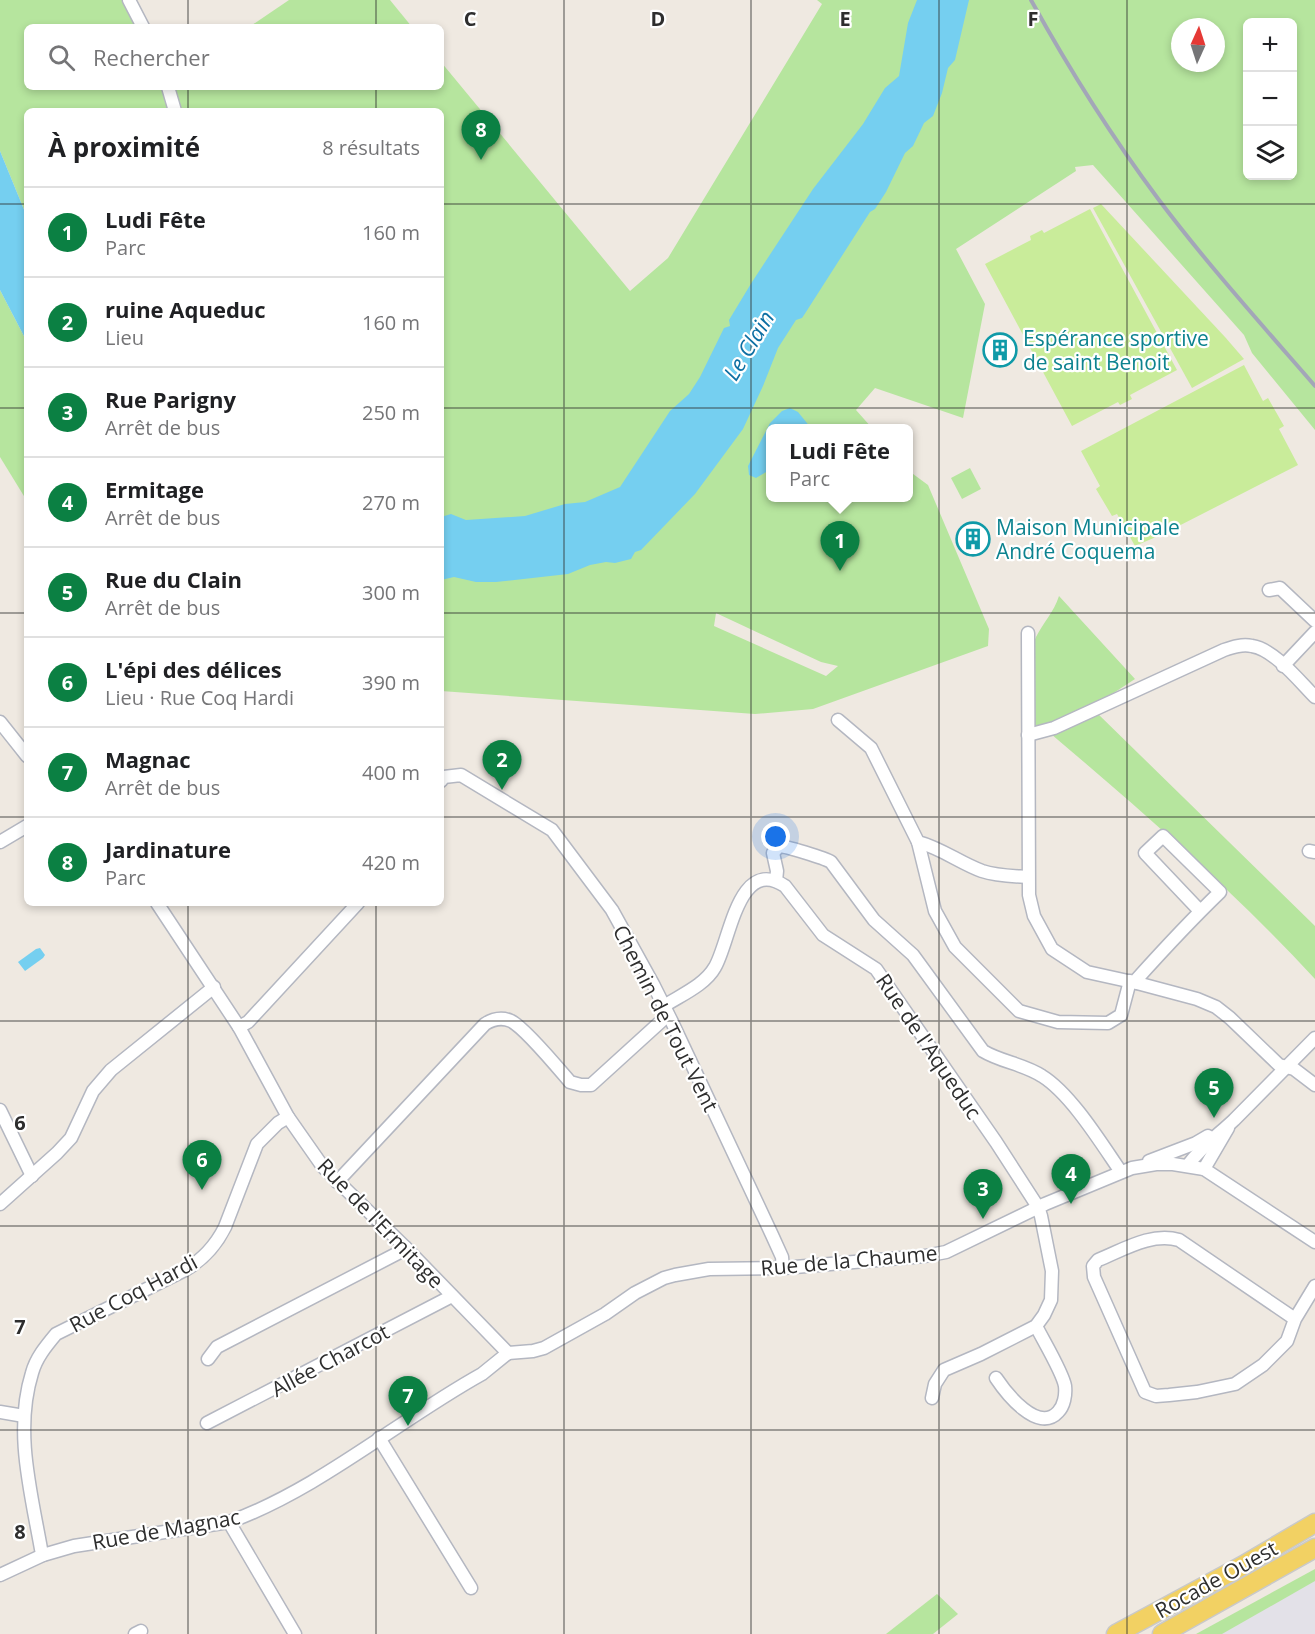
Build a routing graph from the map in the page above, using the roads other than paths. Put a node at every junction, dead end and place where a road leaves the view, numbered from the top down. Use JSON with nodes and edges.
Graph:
{"nodes":[{"id":1,"x":129,"y":0,"type":"edge"},
{"id":2,"x":141,"y":24,"type":"edge"},
{"id":3,"x":169,"y":90,"type":"edge"},
{"id":4,"x":175,"y":108,"type":"edge"},
{"id":5,"x":1269,"y":590,"type":"dead end"},
{"id":6,"x":1315,"y":621,"type":"edge"},
{"id":7,"x":1315,"y":632,"type":"edge"},
{"id":8,"x":1028,"y":633,"type":"dead end"},
{"id":9,"x":1283,"y":666,"type":"junction"},
{"id":10,"x":1315,"y":697,"type":"edge"},
{"id":11,"x":838,"y":720,"type":"dead end"},
{"id":12,"x":0,"y":722,"type":"edge"},
{"id":13,"x":1028,"y":735,"type":"junction"},
{"id":14,"x":24,"y":752,"type":"edge"},
{"id":15,"x":444,"y":777,"type":"edge"},
{"id":16,"x":24,"y":828,"type":"edge"},
{"id":17,"x":0,"y":842,"type":"edge"},
{"id":18,"x":918,"y":842,"type":"junction"},
{"id":19,"x":1028,"y":878,"type":"junction"},
{"id":20,"x":776,"y":881,"type":"junction"},
{"id":21,"x":159,"y":906,"type":"edge"},
{"id":22,"x":355,"y":906,"type":"edge"},
{"id":23,"x":1200,"y":911,"type":"junction"},
{"id":24,"x":1133,"y":982,"type":"junction"},
{"id":25,"x":214,"y":987,"type":"junction"},
{"id":26,"x":666,"y":1010,"type":"junction"},
{"id":27,"x":239,"y":1027,"type":"junction"},
{"id":28,"x":1315,"y":1038,"type":"edge"},
{"id":29,"x":1286,"y":1067,"type":"junction"},
{"id":30,"x":1315,"y":1085,"type":"edge"},
{"id":31,"x":0,"y":1110,"type":"edge"},
{"id":32,"x":288,"y":1117,"type":"junction"},
{"id":33,"x":1232,"y":1122,"type":"junction"},
{"id":34,"x":1188,"y":1165,"type":"junction"},
{"id":35,"x":1204,"y":1169,"type":"junction"},
{"id":36,"x":1127,"y":1170,"type":"junction"},
{"id":37,"x":32,"y":1176,"type":"junction"},
{"id":38,"x":337,"y":1182,"type":"junction"},
{"id":39,"x":0,"y":1204,"type":"edge"},
{"id":40,"x":1038,"y":1207,"type":"junction"},
{"id":41,"x":1315,"y":1242,"type":"edge"},
{"id":42,"x":405,"y":1247,"type":"junction"},
{"id":43,"x":783,"y":1268,"type":"junction"},
{"id":44,"x":1315,"y":1286,"type":"edge"},
{"id":45,"x":452,"y":1296,"type":"junction"},
{"id":46,"x":1295,"y":1319,"type":"junction"},
{"id":47,"x":1036,"y":1326,"type":"junction"},
{"id":48,"x":508,"y":1353,"type":"junction"},
{"id":49,"x":208,"y":1359,"type":"dead end"},
{"id":50,"x":996,"y":1378,"type":"dead end"},
{"id":51,"x":932,"y":1398,"type":"dead end"},
{"id":52,"x":0,"y":1412,"type":"edge"},
{"id":53,"x":24,"y":1416,"type":"junction"},
{"id":54,"x":207,"y":1423,"type":"dead end"},
{"id":55,"x":380,"y":1438,"type":"junction"},
{"id":56,"x":229,"y":1522,"type":"junction"},
{"id":57,"x":1315,"y":1522,"type":"edge"},
{"id":58,"x":1315,"y":1548,"type":"edge"},
{"id":59,"x":44,"y":1555,"type":"junction"},
{"id":60,"x":0,"y":1575,"type":"edge"},
{"id":61,"x":471,"y":1588,"type":"dead end"},
{"id":62,"x":296,"y":1634,"type":"edge"},
{"id":63,"x":1116,"y":1634,"type":"edge"},
{"id":64,"x":1162,"y":1634,"type":"edge"}],
"edges":[{"from":1,"to":2,"type":"street"},
{"from":3,"to":4,"type":"street"},
{"from":5,"to":6,"type":"street"},
{"from":7,"to":9,"type":"street"},
{"from":8,"to":13,"type":"street"},
{"from":9,"to":10,"type":"street"},
{"from":9,"to":13,"type":"street"},
{"from":11,"to":18,"type":"street"},
{"from":12,"to":14,"type":"street"},
{"from":13,"to":19,"type":"street"},
{"from":15,"to":26,"type":"street","name":"Chemin de Tout Vent"},
{"from":16,"to":17,"type":"street"},
{"from":18,"to":19,"type":"street"},
{"from":18,"to":24,"type":"street"},
{"from":19,"to":24,"type":"street"},
{"from":20,"to":26,"type":"street"},
{"from":20,"to":36,"type":"street"},
{"from":20,"to":40,"type":"street","name":"Rue de l'Aqueduc"},
{"from":21,"to":25,"type":"street","name":"Rue de l'Ermitage"},
{"from":22,"to":27,"type":"street"},
{"from":23,"to":23,"type":"street"},
{"from":23,"to":24,"type":"street"},
{"from":24,"to":29,"type":"street"},
{"from":25,"to":27,"type":"street","name":"Rue de l'Ermitage"},
{"from":25,"to":37,"type":"street"},
{"from":26,"to":38,"type":"street"},
{"from":26,"to":43,"type":"street","name":"Chemin de Tout Vent"},
{"from":27,"to":32,"type":"street","name":"Rue de l'Ermitage"},
{"from":28,"to":29,"type":"street"},
{"from":29,"to":30,"type":"street"},
{"from":29,"to":33,"type":"street"},
{"from":31,"to":37,"type":"street"},
{"from":32,"to":38,"type":"street","name":"Rue de l'Ermitage"},
{"from":32,"to":53,"type":"street","name":"Rue Coq Hardi"},
{"from":33,"to":34,"type":"street"},
{"from":33,"to":35,"type":"street"},
{"from":33,"to":36,"type":"street"},
{"from":34,"to":35,"type":"street","name":"Rue de la Chaume"},
{"from":34,"to":36,"type":"street","name":"Rue de la Chaume"},
{"from":35,"to":41,"type":"street","name":"Rue de la Chaume"},
{"from":36,"to":40,"type":"street","name":"Rue de la Chaume"},
{"from":37,"to":39,"type":"street"},
{"from":38,"to":42,"type":"street","name":"Rue de l'Ermitage"},
{"from":40,"to":43,"type":"street","name":"Rue de la Chaume"},
{"from":40,"to":47,"type":"street","name":"Rue de l'Aqueduc"},
{"from":42,"to":45,"type":"street","name":"Rue de l'Ermitage"},
{"from":42,"to":49,"type":"street"},
{"from":43,"to":48,"type":"street","name":"Rue de la Chaume"},
{"from":44,"to":46,"type":"street"},
{"from":45,"to":48,"type":"street","name":"Rue de l'Ermitage"},
{"from":45,"to":54,"type":"street","name":"Allée Charcot"},
{"from":46,"to":46,"type":"street"},
{"from":47,"to":50,"type":"street"},
{"from":47,"to":51,"type":"street"},
{"from":48,"to":55,"type":"street","name":"Rue de Magnac"},
{"from":52,"to":53,"type":"street"},
{"from":53,"to":59,"type":"street","name":"Rue Coq Hardi"},
{"from":55,"to":56,"type":"street","name":"Rue de Magnac"},
{"from":55,"to":61,"type":"street"},
{"from":56,"to":59,"type":"street","name":"Rue de Magnac"},
{"from":56,"to":62,"type":"street"},
{"from":57,"to":63,"type":"main road","name":"Rocade Ouest"},
{"from":58,"to":64,"type":"main road","name":"Rocade Ouest"},
{"from":59,"to":60,"type":"street","name":"Rue de Magnac"}]}
